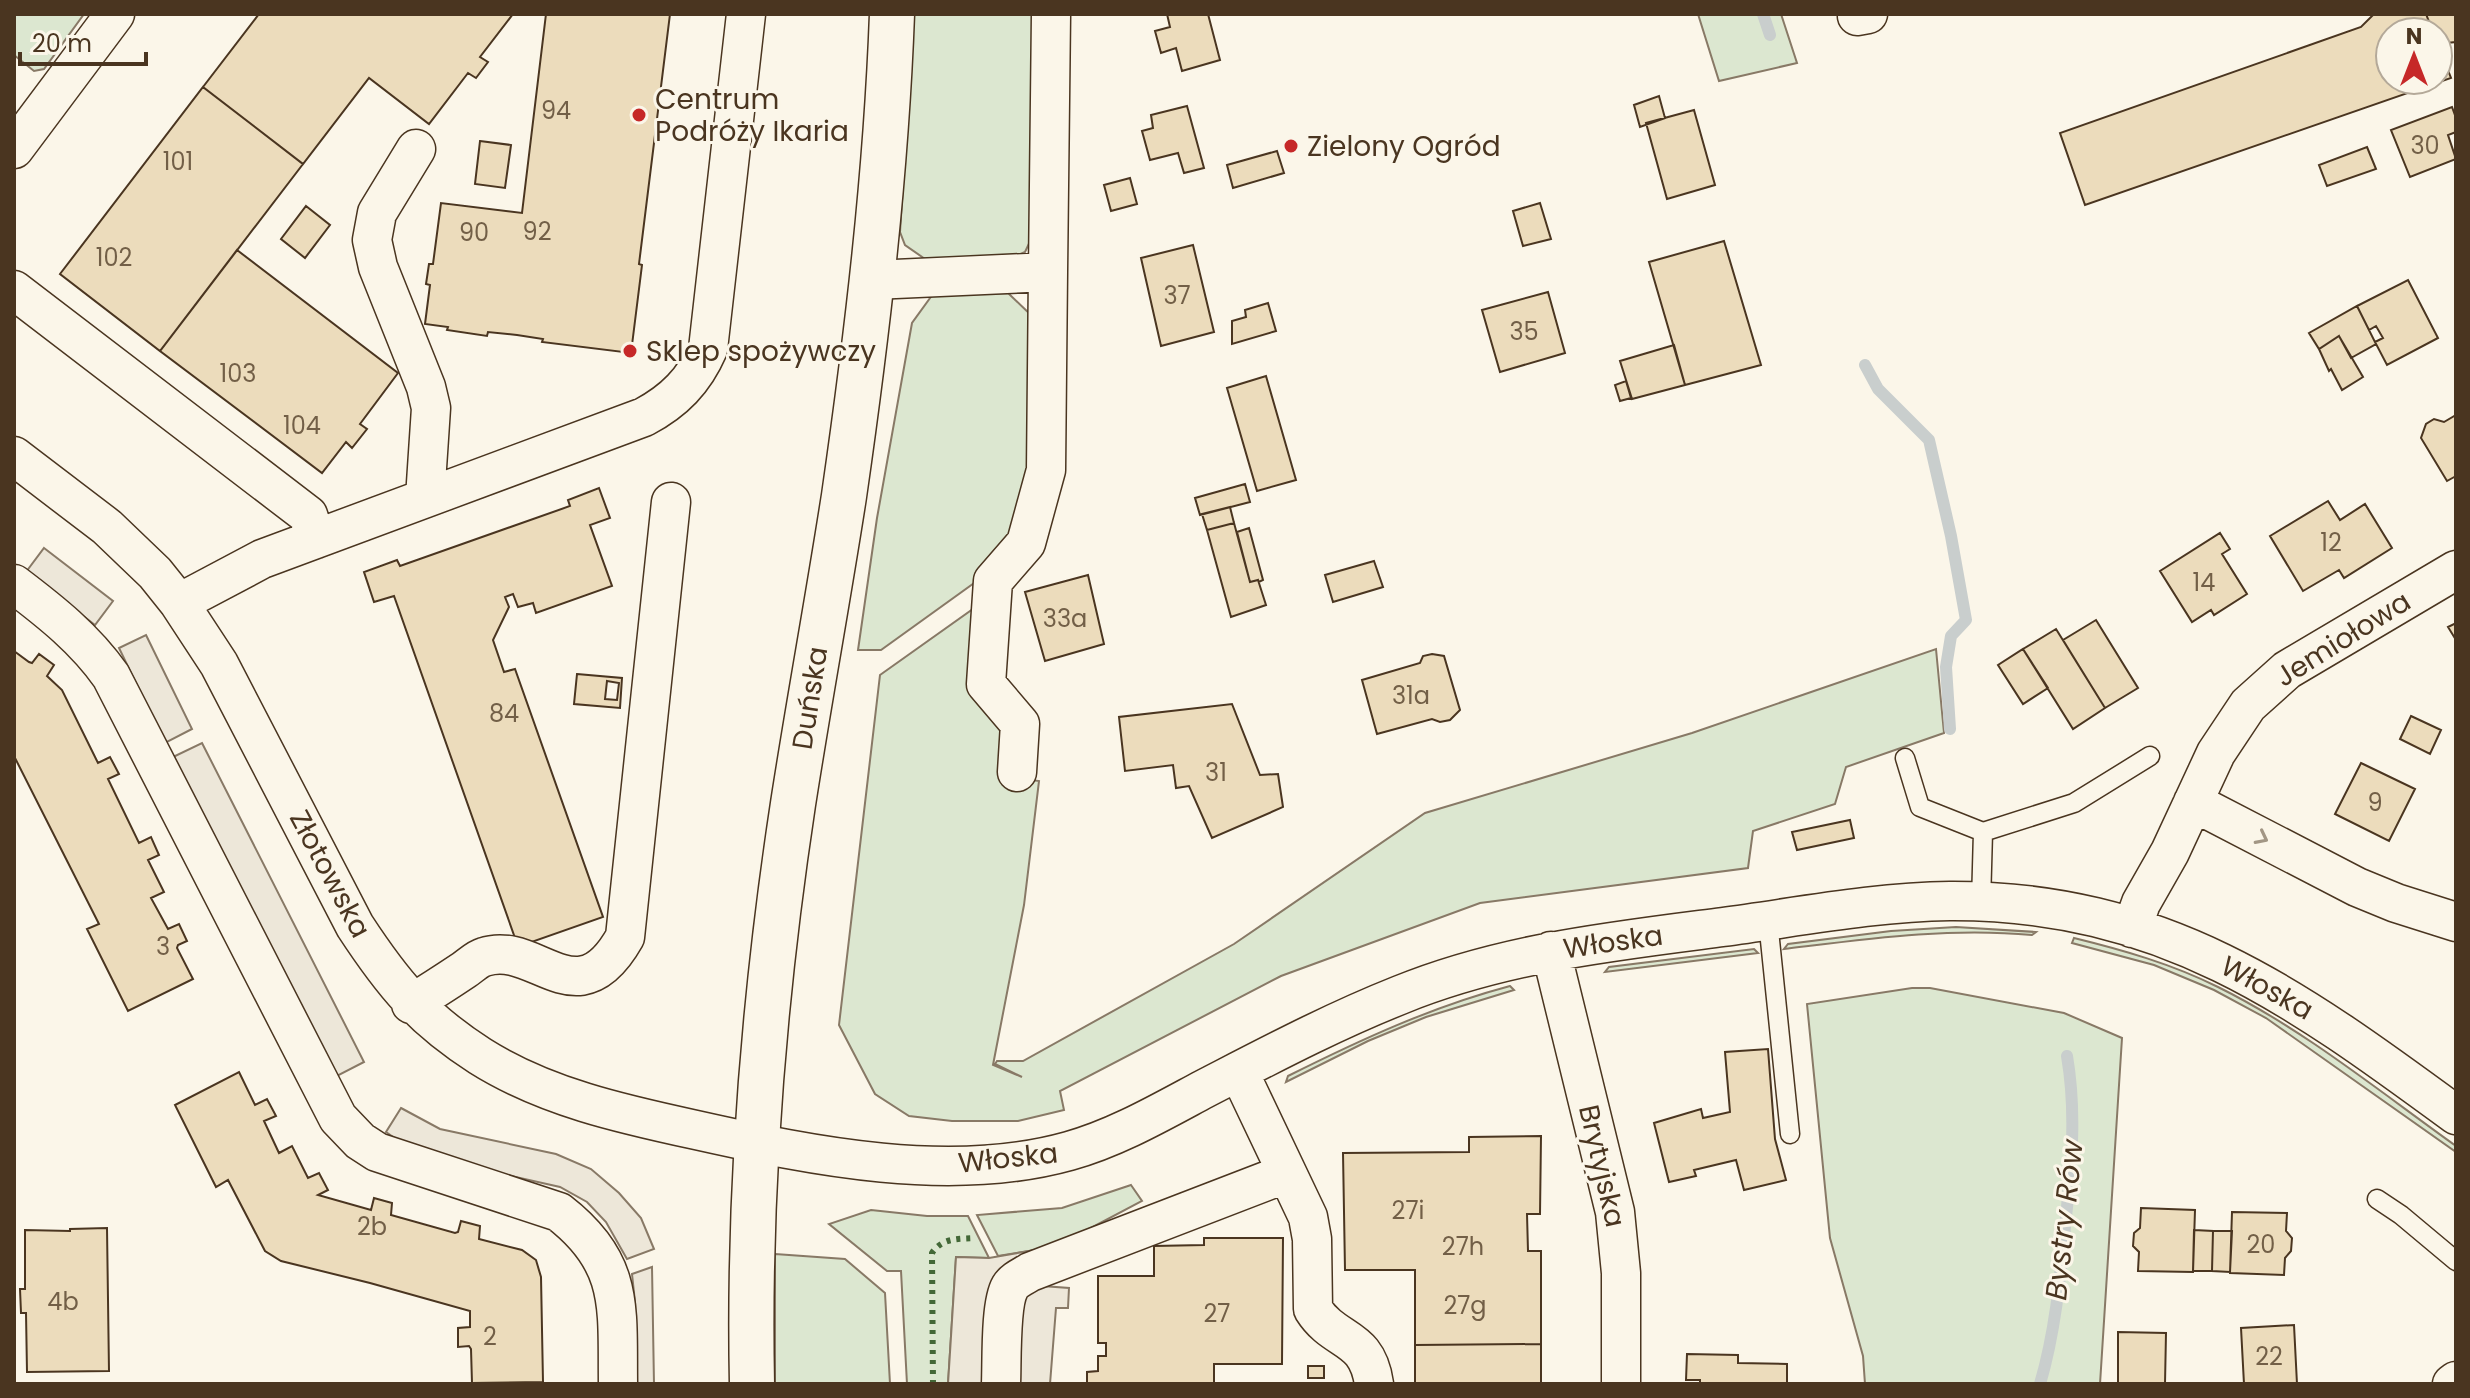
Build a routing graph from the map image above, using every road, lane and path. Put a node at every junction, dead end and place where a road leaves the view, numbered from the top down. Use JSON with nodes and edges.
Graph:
{"nodes":[{"id":1,"x":115,"y":14,"type":"edge"},
{"id":2,"x":746,"y":14,"type":"edge"},
{"id":3,"x":892,"y":14,"type":"edge"},
{"id":4,"x":1051,"y":14,"type":"edge"},
{"id":5,"x":14,"y":149,"type":"edge"},
{"id":6,"x":416,"y":149,"type":"dead end"},
{"id":7,"x":1048,"y":272,"type":"junction"},
{"id":8,"x":873,"y":280,"type":"junction"},
{"id":9,"x":14,"y":290,"type":"edge"},
{"id":10,"x":16,"y":461,"type":"edge"},
{"id":11,"x":425,"y":498,"type":"junction"},
{"id":12,"x":671,"y":502,"type":"dead end"},
{"id":13,"x":316,"y":539,"type":"junction"},
{"id":14,"x":2456,"y":570,"type":"edge"},
{"id":15,"x":14,"y":584,"type":"edge"},
{"id":16,"x":179,"y":603,"type":"junction"},
{"id":17,"x":2150,"y":756,"type":"dead end"},
{"id":18,"x":1905,"y":758,"type":"dead end"},
{"id":19,"x":1017,"y":772,"type":"dead end"},
{"id":20,"x":2193,"y":802,"type":"junction"},
{"id":21,"x":1983,"y":832,"type":"junction"},
{"id":22,"x":1981,"y":903,"type":"junction"},
{"id":23,"x":1768,"y":921,"type":"junction"},
{"id":24,"x":2456,"y":922,"type":"edge"},
{"id":25,"x":2132,"y":928,"type":"junction"},
{"id":26,"x":1551,"y":951,"type":"junction"},
{"id":27,"x":411,"y":1004,"type":"junction"},
{"id":28,"x":1239,"y":1072,"type":"junction"},
{"id":29,"x":2456,"y":1115,"type":"edge"},
{"id":30,"x":1790,"y":1134,"type":"dead end"},
{"id":31,"x":758,"y":1143,"type":"junction"},
{"id":32,"x":1287,"y":1173,"type":"junction"},
{"id":33,"x":2377,"y":1199,"type":"dead end"},
{"id":34,"x":2456,"y":1261,"type":"edge"},
{"id":35,"x":618,"y":1384,"type":"edge"},
{"id":36,"x":752,"y":1384,"type":"edge"},
{"id":37,"x":1001,"y":1384,"type":"edge"},
{"id":38,"x":1374,"y":1384,"type":"edge"},
{"id":39,"x":1621,"y":1384,"type":"edge"}],
"edges":[{"from":1,"to":5,"type":"street"},
{"from":2,"to":11,"type":"street"},
{"from":3,"to":8,"type":"street","name":"Duńska"},
{"from":4,"to":7,"type":"street"},
{"from":6,"to":11,"type":"street"},
{"from":7,"to":8,"type":"street"},
{"from":7,"to":19,"type":"street"},
{"from":8,"to":31,"type":"street","name":"Duńska"},
{"from":9,"to":13,"type":"street"},
{"from":10,"to":16,"type":"street","name":"Złotowska"},
{"from":11,"to":13,"type":"street"},
{"from":12,"to":27,"type":"street"},
{"from":13,"to":16,"type":"street"},
{"from":14,"to":20,"type":"street","name":"Jemiołowa"},
{"from":15,"to":35,"type":"street"},
{"from":16,"to":27,"type":"street","name":"Złotowska"},
{"from":17,"to":21,"type":"lane"},
{"from":18,"to":21,"type":"lane"},
{"from":20,"to":24,"type":"street","one_way":true},
{"from":20,"to":25,"type":"street","name":"Jemiołowa"},
{"from":21,"to":22,"type":"lane"},
{"from":22,"to":23,"type":"street","name":"Włoska"},
{"from":22,"to":25,"type":"street","name":"Włoska"},
{"from":23,"to":26,"type":"street","name":"Włoska"},
{"from":23,"to":30,"type":"lane"},
{"from":25,"to":29,"type":"street","name":"Włoska"},
{"from":26,"to":28,"type":"street","name":"Włoska"},
{"from":26,"to":39,"type":"street","name":"Brytyjska"},
{"from":27,"to":31,"type":"street","name":"Złotowska"},
{"from":28,"to":31,"type":"street","name":"Włoska"},
{"from":28,"to":32,"type":"street"},
{"from":31,"to":36,"type":"street","name":"Duńska"},
{"from":32,"to":37,"type":"street"},
{"from":32,"to":38,"type":"street"},
{"from":33,"to":34,"type":"lane"}]}
